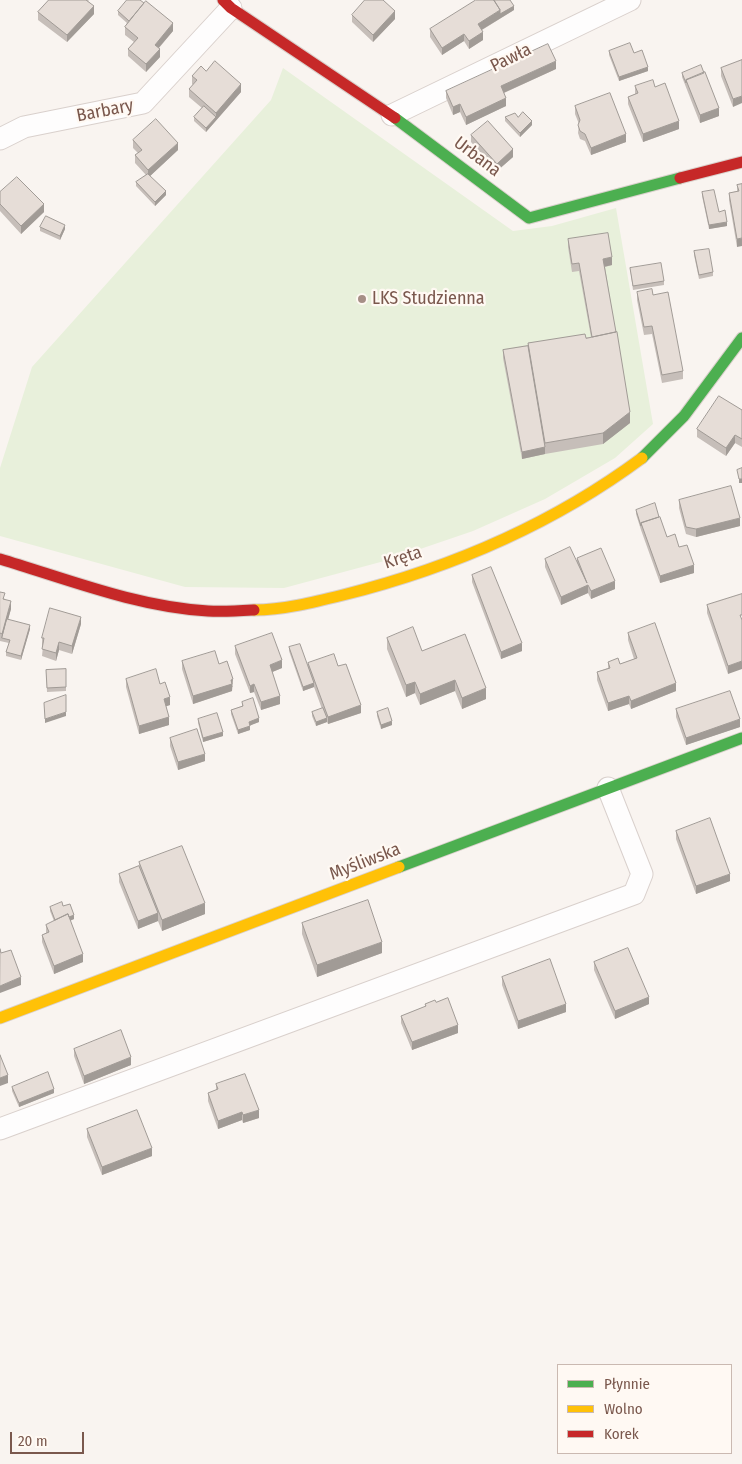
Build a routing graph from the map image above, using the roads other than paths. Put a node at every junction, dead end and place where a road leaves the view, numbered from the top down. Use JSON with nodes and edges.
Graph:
{"nodes":[{"id":1,"x":630,"y":0,"type":"edge"},
{"id":2,"x":227,"y":4,"type":"edge"},
{"id":3,"x":392,"y":115,"type":"junction"},
{"id":4,"x":0,"y":139,"type":"edge"},
{"id":5,"x":742,"y":162,"type":"edge"},
{"id":6,"x":742,"y":338,"type":"edge"},
{"id":7,"x":0,"y":559,"type":"edge"},
{"id":8,"x":742,"y":738,"type":"edge"},
{"id":9,"x":608,"y":788,"type":"junction"},
{"id":10,"x":0,"y":1018,"type":"edge"},
{"id":11,"x":0,"y":1129,"type":"edge"}],
"edges":[{"from":1,"to":3,"type":"street","name":"Pawła"},
{"from":2,"to":3,"type":"street","name":"Urbana"},
{"from":2,"to":4,"type":"street","name":"Barbary"},
{"from":3,"to":5,"type":"street","name":"Urbana"},
{"from":6,"to":7,"type":"street","name":"Kręta"},
{"from":8,"to":9,"type":"street","name":"Myśliwska"},
{"from":9,"to":10,"type":"street","name":"Myśliwska"},
{"from":9,"to":11,"type":"street"}]}
